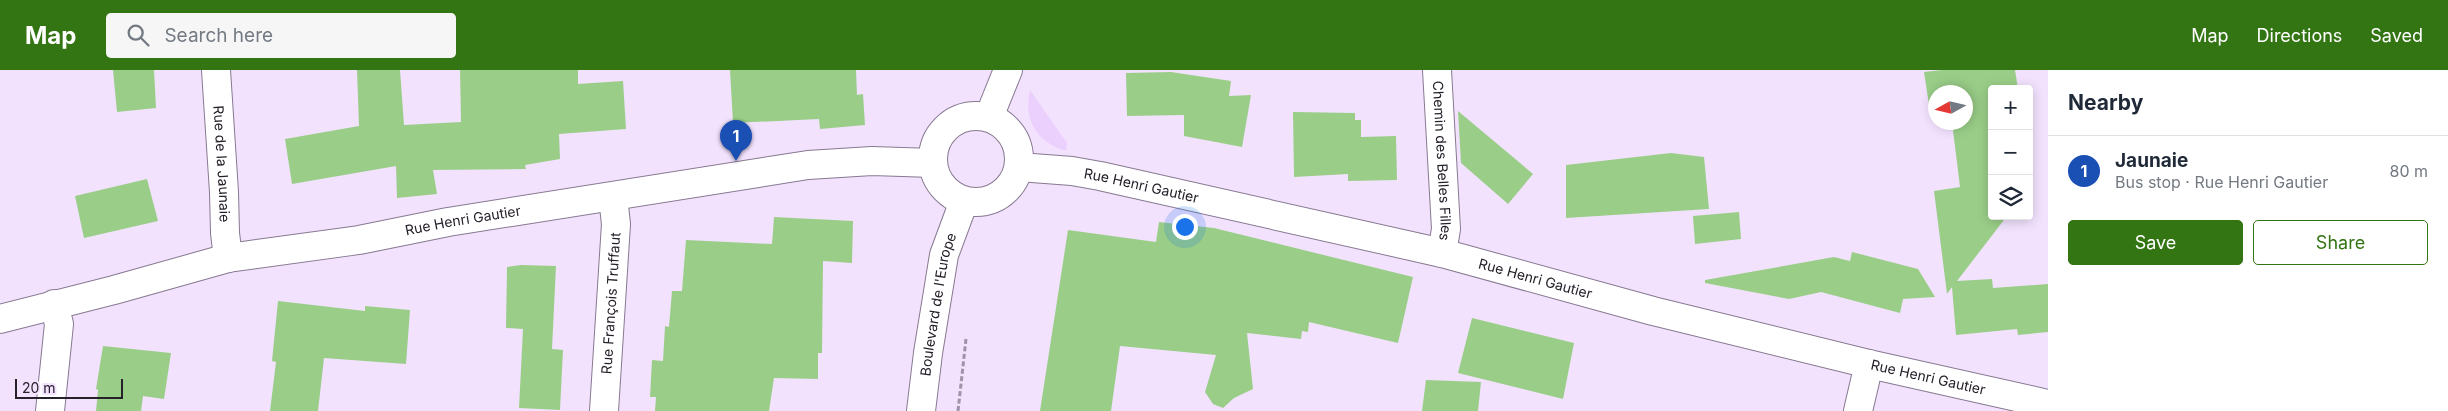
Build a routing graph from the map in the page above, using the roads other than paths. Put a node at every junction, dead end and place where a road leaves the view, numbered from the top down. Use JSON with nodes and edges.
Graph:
{"nodes":[{"id":1,"x":216,"y":70,"type":"edge"},
{"id":2,"x":1008,"y":70,"type":"edge"},
{"id":3,"x":1437,"y":70,"type":"edge"},
{"id":4,"x":989,"y":117,"type":"junction"},
{"id":5,"x":933,"y":162,"type":"junction"},
{"id":6,"x":1019,"y":167,"type":"junction"},
{"id":7,"x":613,"y":197,"type":"junction"},
{"id":8,"x":964,"y":201,"type":"junction"},
{"id":9,"x":1442,"y":253,"type":"junction"},
{"id":10,"x":228,"y":258,"type":"junction"},
{"id":11,"x":54,"y":304,"type":"junction"},
{"id":12,"x":0,"y":319,"type":"edge"},
{"id":13,"x":1869,"y":364,"type":"junction"},
{"id":14,"x":2048,"y":404,"type":"edge"},
{"id":15,"x":50,"y":411,"type":"edge"},
{"id":16,"x":604,"y":411,"type":"edge"},
{"id":17,"x":921,"y":411,"type":"edge"},
{"id":18,"x":1858,"y":411,"type":"edge"}],
"edges":[{"from":1,"to":10,"type":"main road","name":"Rue de la Jaunaie"},
{"from":2,"to":4,"type":"main road"},
{"from":3,"to":9,"type":"main road","name":"Chemin des Belles Filles"},
{"from":4,"to":5,"type":"main road"},
{"from":4,"to":6,"type":"main road"},
{"from":5,"to":7,"type":"main road","name":"Rue Henri Gautier"},
{"from":5,"to":8,"type":"main road"},
{"from":6,"to":8,"type":"main road"},
{"from":6,"to":9,"type":"main road","name":"Rue Henri Gautier"},
{"from":7,"to":10,"type":"main road","name":"Rue Henri Gautier"},
{"from":7,"to":16,"type":"main road","name":"Rue François Truffaut"},
{"from":8,"to":17,"type":"main road","name":"Boulevard de l'Europe"},
{"from":9,"to":13,"type":"main road","name":"Rue Henri Gautier"},
{"from":10,"to":11,"type":"main road","name":"Rue Henri Gautier"},
{"from":11,"to":12,"type":"main road","name":"Rue Henri Gautier"},
{"from":11,"to":15,"type":"main road"},
{"from":13,"to":14,"type":"main road","name":"Rue Henri Gautier"},
{"from":13,"to":18,"type":"main road"}]}
